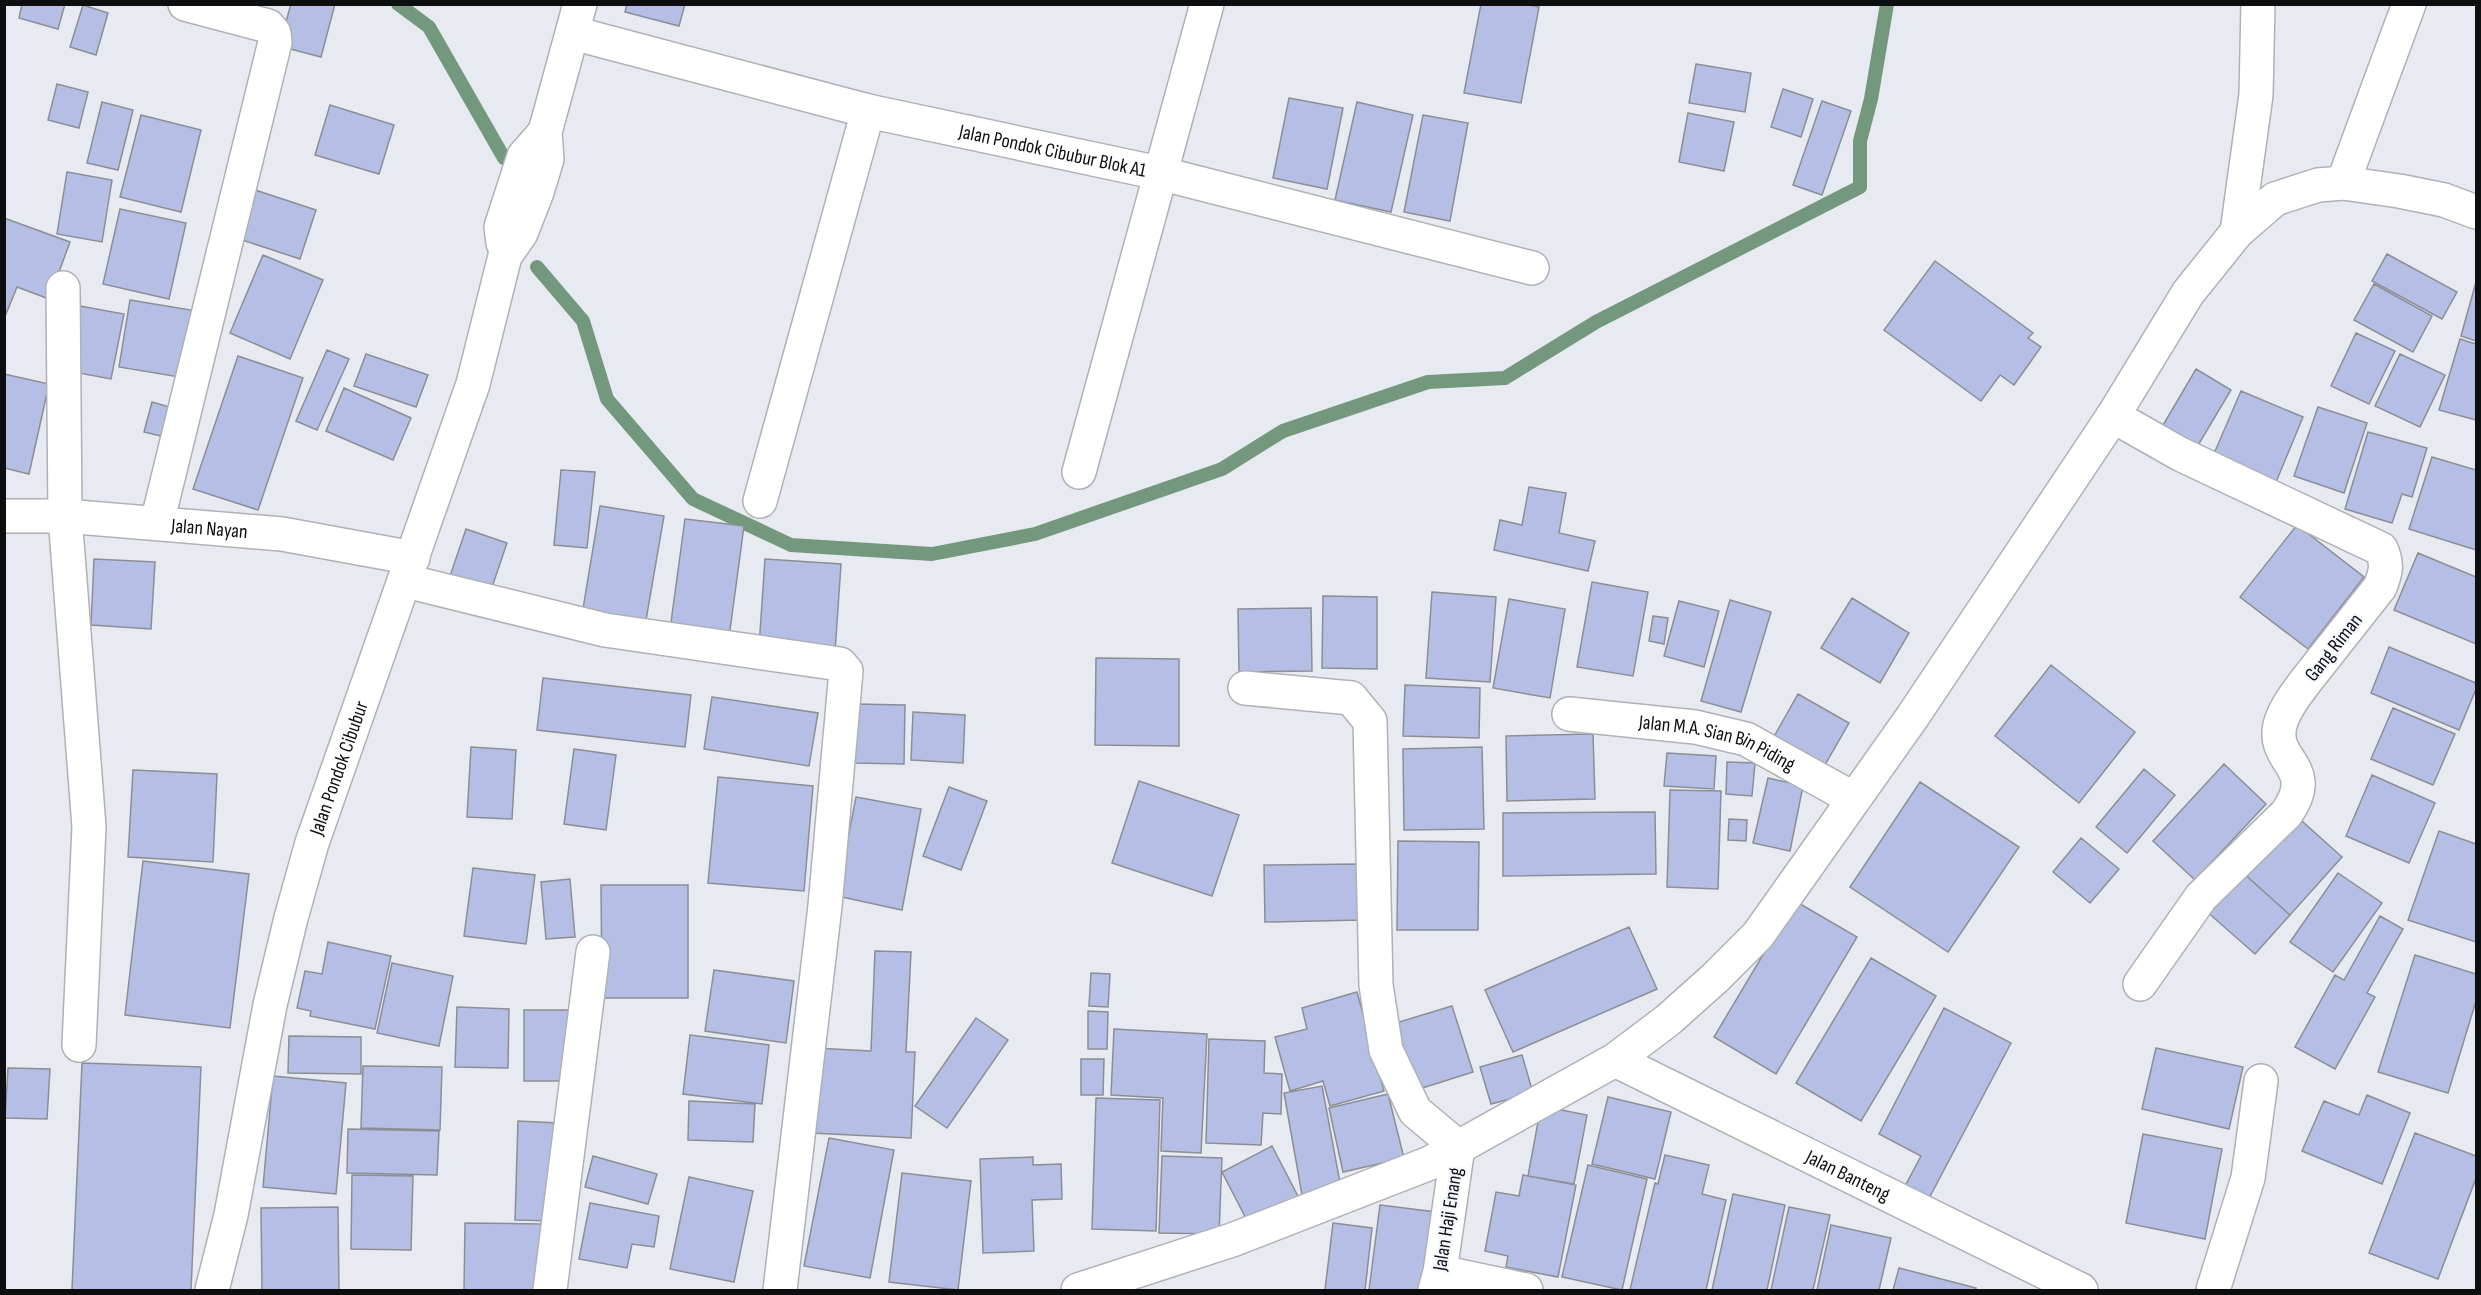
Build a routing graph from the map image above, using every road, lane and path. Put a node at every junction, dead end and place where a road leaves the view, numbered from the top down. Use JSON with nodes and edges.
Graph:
{"nodes":[{"id":1,"x":185,"y":4,"type":"edge"},
{"id":2,"x":1207,"y":4,"type":"edge"},
{"id":3,"x":2258,"y":4,"type":"edge"},
{"id":4,"x":2409,"y":4,"type":"edge"},
{"id":5,"x":577,"y":19,"type":"edge"},
{"id":6,"x":868,"y":111,"type":"junction"},
{"id":7,"x":1160,"y":173,"type":"junction"},
{"id":8,"x":2343,"y":183,"type":"junction"},
{"id":9,"x":2476,"y":212,"type":"edge"},
{"id":10,"x":2237,"y":232,"type":"junction"},
{"id":11,"x":1532,"y":268,"type":"dead end"},
{"id":12,"x":63,"y":288,"type":"dead end"},
{"id":13,"x":2113,"y":416,"type":"junction"},
{"id":14,"x":1079,"y":472,"type":"dead end"},
{"id":15,"x":760,"y":501,"type":"dead end"},
{"id":16,"x":4,"y":516,"type":"edge"},
{"id":17,"x":65,"y":516,"type":"junction"},
{"id":18,"x":157,"y":523,"type":"junction"},
{"id":19,"x":409,"y":569,"type":"junction"},
{"id":20,"x":1245,"y":688,"type":"dead end"},
{"id":21,"x":1569,"y":714,"type":"dead end"},
{"id":22,"x":1854,"y":800,"type":"junction"},
{"id":23,"x":593,"y":952,"type":"dead end"},
{"id":24,"x":2140,"y":984,"type":"dead end"},
{"id":25,"x":79,"y":1045,"type":"dead end"},
{"id":26,"x":1616,"y":1060,"type":"junction"},
{"id":27,"x":2260,"y":1082,"type":"dead end"},
{"id":28,"x":1458,"y":1147,"type":"junction"},
{"id":29,"x":1438,"y":1281,"type":"edge"},
{"id":30,"x":2076,"y":1289,"type":"edge"},
{"id":31,"x":212,"y":1290,"type":"edge"},
{"id":32,"x":550,"y":1290,"type":"edge"},
{"id":33,"x":780,"y":1290,"type":"edge"},
{"id":34,"x":1078,"y":1290,"type":"edge"},
{"id":35,"x":1526,"y":1290,"type":"edge"},
{"id":36,"x":2213,"y":1290,"type":"edge"}],
"edges":[{"from":1,"to":18,"type":"street"},
{"from":2,"to":7,"type":"street"},
{"from":3,"to":10,"type":"street"},
{"from":4,"to":8,"type":"street"},
{"from":5,"to":6,"type":"street","name":"Jalan Pondok Cibubur Blok A1"},
{"from":5,"to":19,"type":"street","name":"Jalan Pondok Cibubur"},
{"from":6,"to":7,"type":"street","name":"Jalan Pondok Cibubur Blok A1"},
{"from":6,"to":15,"type":"street"},
{"from":7,"to":11,"type":"street","name":"Jalan Pondok Cibubur Blok A1"},
{"from":7,"to":14,"type":"street"},
{"from":8,"to":9,"type":"street"},
{"from":8,"to":10,"type":"street"},
{"from":10,"to":13,"type":"street"},
{"from":12,"to":17,"type":"street"},
{"from":13,"to":22,"type":"street"},
{"from":13,"to":24,"type":"street","name":"Gang Riman"},
{"from":16,"to":17,"type":"street","name":"Jalan Nayan"},
{"from":17,"to":18,"type":"street","name":"Jalan Nayan"},
{"from":17,"to":25,"type":"street"},
{"from":18,"to":19,"type":"street","name":"Jalan Nayan"},
{"from":19,"to":31,"type":"street","name":"Jalan Pondok Cibubur"},
{"from":19,"to":33,"type":"street","name":"Jalan Nayan"},
{"from":20,"to":28,"type":"street"},
{"from":21,"to":22,"type":"street","name":"Jalan M.A. Sian Bin Piding"},
{"from":22,"to":26,"type":"street"},
{"from":23,"to":32,"type":"street"},
{"from":26,"to":28,"type":"street"},
{"from":26,"to":30,"type":"street","name":"Jalan Banteng"},
{"from":27,"to":36,"type":"street"},
{"from":28,"to":29,"type":"street","name":"Jalan Haji Enang"},
{"from":28,"to":34,"type":"street"},
{"from":29,"to":35,"type":"street"}]}
